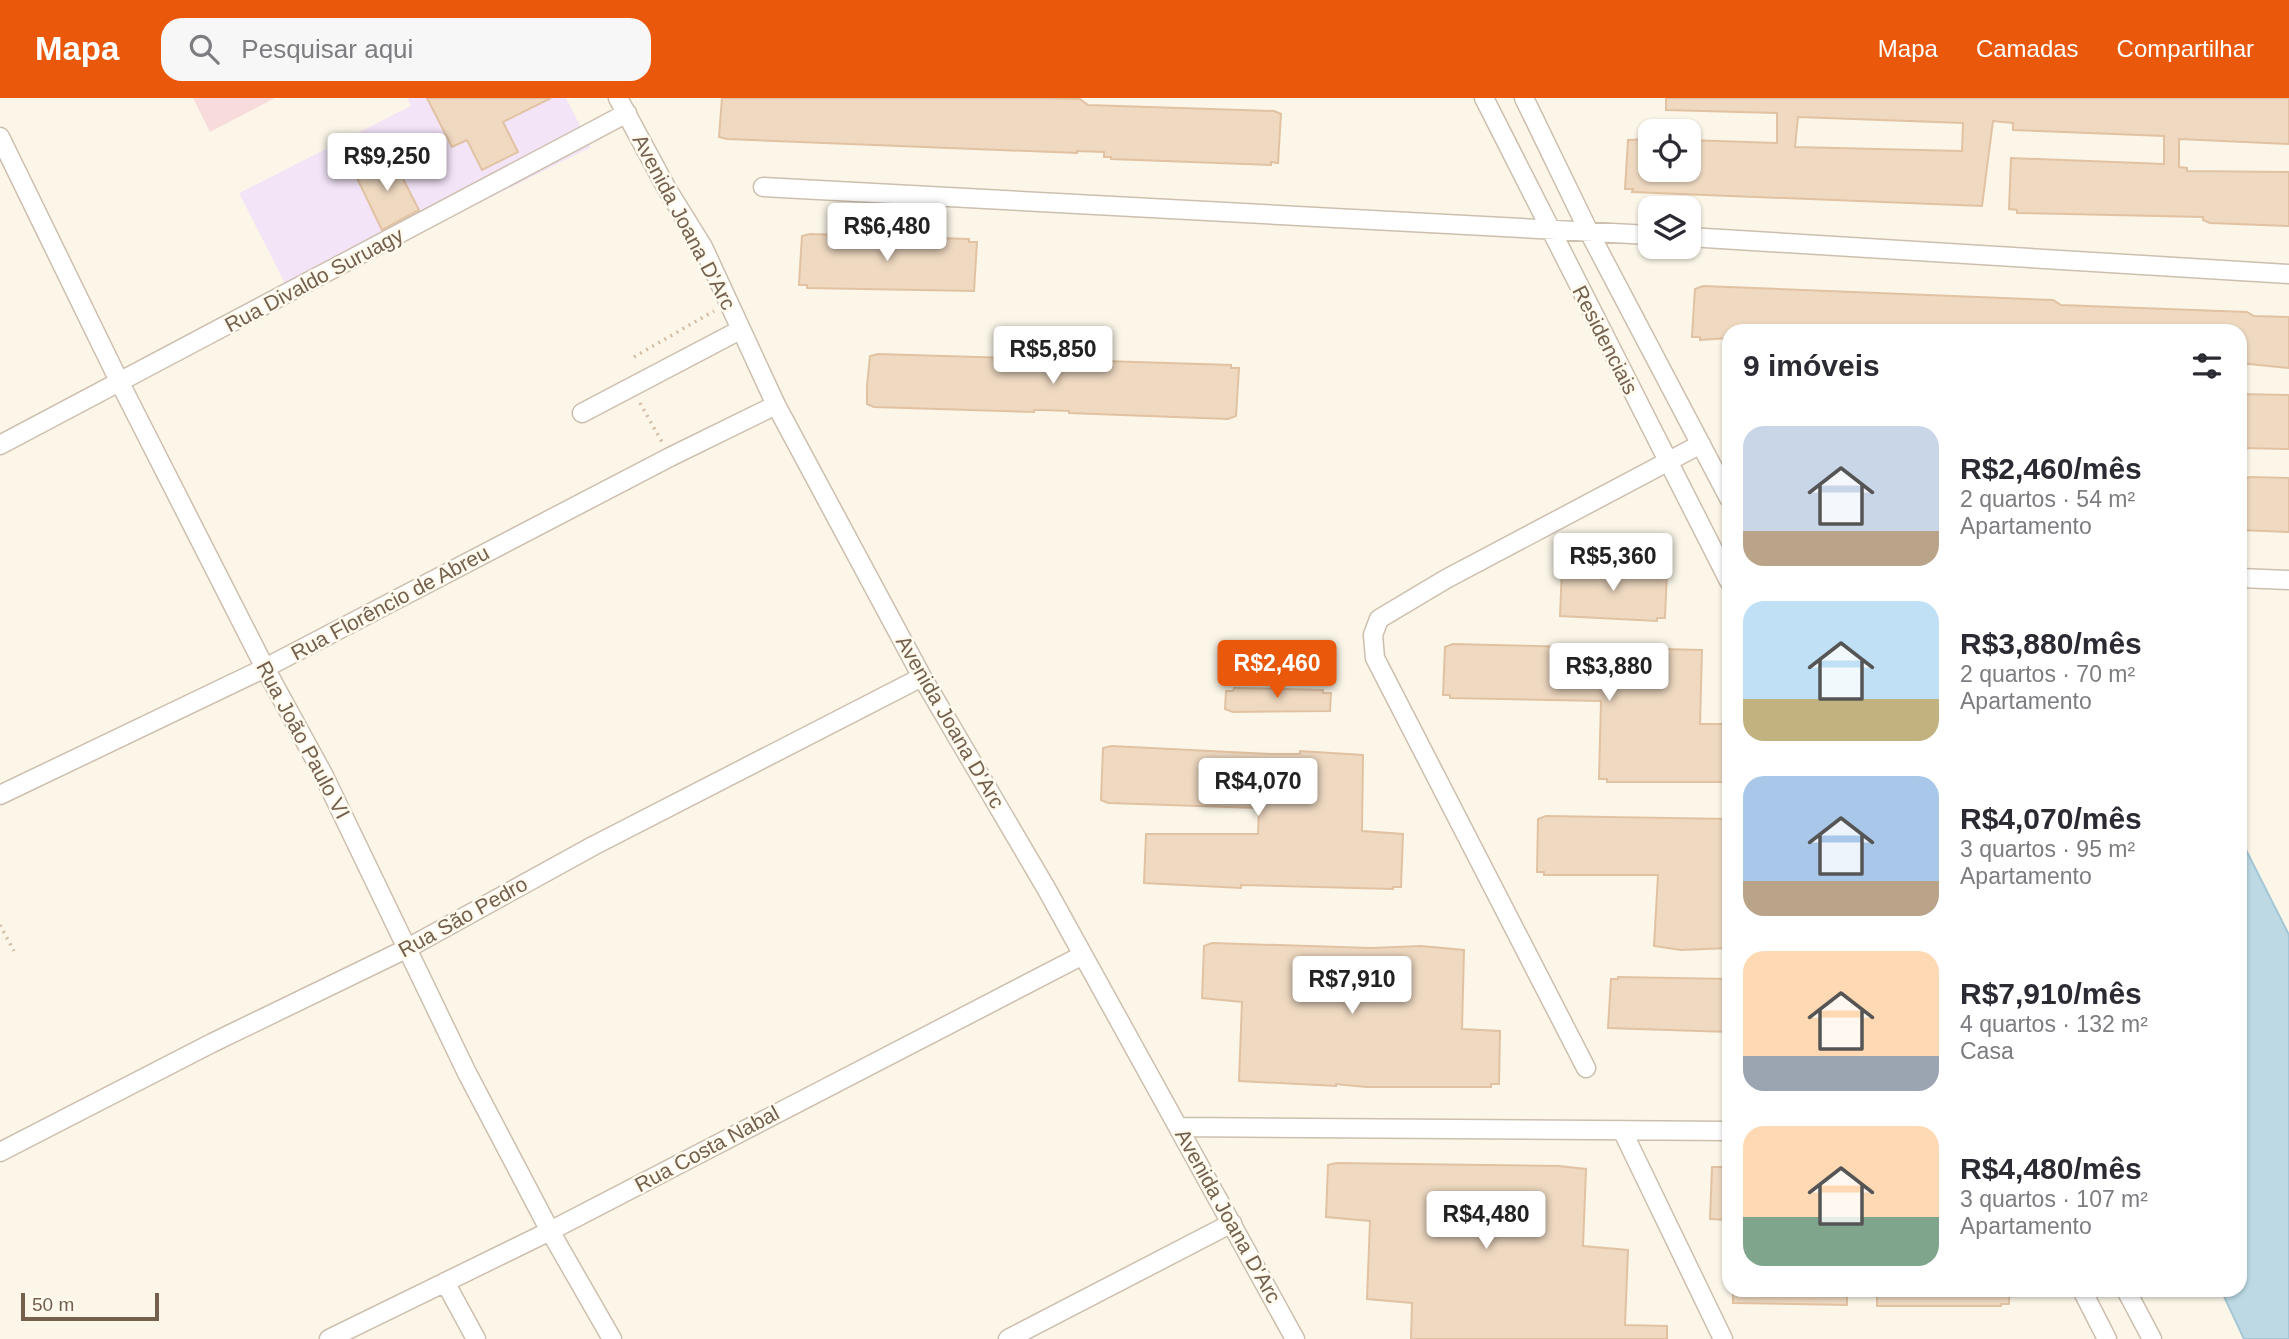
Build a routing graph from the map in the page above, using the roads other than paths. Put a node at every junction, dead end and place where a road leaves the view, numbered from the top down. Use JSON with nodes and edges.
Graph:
{"nodes":[{"id":1,"x":1483,"y":98,"type":"edge"},
{"id":2,"x":1524,"y":98,"type":"edge"},
{"id":3,"x":622,"y":105,"type":"edge"},
{"id":4,"x":0,"y":137,"type":"edge"},
{"id":5,"x":763,"y":187,"type":"dead end"},
{"id":6,"x":1548,"y":230,"type":"junction"},
{"id":7,"x":1588,"y":232,"type":"junction"},
{"id":8,"x":1638,"y":234,"type":"edge"},
{"id":9,"x":1701,"y":238,"type":"edge"},
{"id":10,"x":2289,"y":274,"type":"edge"},
{"id":11,"x":740,"y":330,"type":"junction"},
{"id":12,"x":120,"y":383,"type":"junction"},
{"id":13,"x":776,"y":405,"type":"junction"},
{"id":14,"x":582,"y":413,"type":"dead end"},
{"id":15,"x":1701,"y":444,"type":"junction"},
{"id":16,"x":0,"y":445,"type":"edge"},
{"id":17,"x":1667,"y":461,"type":"junction"},
{"id":18,"x":1722,"y":484,"type":"edge"},
{"id":19,"x":1722,"y":567,"type":"edge"},
{"id":20,"x":2247,"y":578,"type":"edge"},
{"id":21,"x":2289,"y":580,"type":"edge"},
{"id":22,"x":265,"y":668,"type":"junction"},
{"id":23,"x":922,"y":677,"type":"junction"},
{"id":24,"x":0,"y":795,"type":"edge"},
{"id":25,"x":408,"y":948,"type":"junction"},
{"id":26,"x":1083,"y":955,"type":"junction"},
{"id":27,"x":1586,"y":1068,"type":"dead end"},
{"id":28,"x":1179,"y":1127,"type":"junction"},
{"id":29,"x":1622,"y":1130,"type":"junction"},
{"id":30,"x":1722,"y":1131,"type":"edge"},
{"id":31,"x":0,"y":1152,"type":"edge"},
{"id":32,"x":1232,"y":1223,"type":"junction"},
{"id":33,"x":550,"y":1231,"type":"junction"},
{"id":34,"x":445,"y":1282,"type":"junction"},
{"id":35,"x":2086,"y":1297,"type":"edge"},
{"id":36,"x":2130,"y":1297,"type":"edge"},
{"id":37,"x":329,"y":1339,"type":"edge"},
{"id":38,"x":476,"y":1339,"type":"edge"},
{"id":39,"x":612,"y":1339,"type":"edge"},
{"id":40,"x":1008,"y":1339,"type":"edge"},
{"id":41,"x":1295,"y":1339,"type":"edge"},
{"id":42,"x":1723,"y":1339,"type":"edge"},
{"id":43,"x":2107,"y":1339,"type":"edge"},
{"id":44,"x":2152,"y":1339,"type":"edge"}],
"edges":[{"from":1,"to":6,"type":"street","name":"Residenciais"},
{"from":2,"to":7,"type":"street","name":"Residenciais"},
{"from":3,"to":11,"type":"street","name":"Avenida Joana D'Arc"},
{"from":3,"to":12,"type":"street","name":"Rua Divaldo Suruagy"},
{"from":4,"to":12,"type":"street","name":"Rua João Paulo VI"},
{"from":5,"to":6,"type":"street"},
{"from":6,"to":7,"type":"street"},
{"from":6,"to":17,"type":"street","name":"Residenciais"},
{"from":7,"to":8,"type":"street"},
{"from":7,"to":15,"type":"street","name":"Residenciais"},
{"from":9,"to":10,"type":"street"},
{"from":11,"to":13,"type":"street","name":"Avenida Joana D'Arc"},
{"from":11,"to":14,"type":"street"},
{"from":12,"to":16,"type":"street","name":"Rua Divaldo Suruagy"},
{"from":12,"to":22,"type":"street","name":"Rua João Paulo VI"},
{"from":13,"to":22,"type":"street","name":"Rua Florêncio de Abreu"},
{"from":13,"to":23,"type":"street","name":"Avenida Joana D'Arc"},
{"from":15,"to":17,"type":"street"},
{"from":15,"to":18,"type":"street","name":"Residenciais"},
{"from":17,"to":19,"type":"street","name":"Residenciais"},
{"from":17,"to":27,"type":"street"},
{"from":20,"to":21,"type":"street"},
{"from":22,"to":24,"type":"street","name":"Rua Florêncio de Abreu"},
{"from":22,"to":25,"type":"street","name":"Rua João Paulo VI"},
{"from":23,"to":25,"type":"street","name":"Rua São Pedro"},
{"from":23,"to":26,"type":"street","name":"Avenida Joana D'Arc"},
{"from":25,"to":31,"type":"street","name":"Rua São Pedro"},
{"from":25,"to":33,"type":"street","name":"Rua João Paulo VI"},
{"from":26,"to":28,"type":"street","name":"Avenida Joana D'Arc"},
{"from":26,"to":33,"type":"street","name":"Rua Costa Nabal"},
{"from":28,"to":29,"type":"street"},
{"from":28,"to":32,"type":"street","name":"Avenida Joana D'Arc"},
{"from":29,"to":30,"type":"street"},
{"from":29,"to":42,"type":"street"},
{"from":32,"to":40,"type":"street"},
{"from":32,"to":41,"type":"street","name":"Avenida Joana D'Arc"},
{"from":33,"to":34,"type":"street","name":"Rua Costa Nabal"},
{"from":33,"to":39,"type":"street","name":"Rua João Paulo VI"},
{"from":34,"to":37,"type":"street","name":"Rua Costa Nabal"},
{"from":34,"to":38,"type":"street"},
{"from":35,"to":43,"type":"street"},
{"from":36,"to":44,"type":"street"}]}
